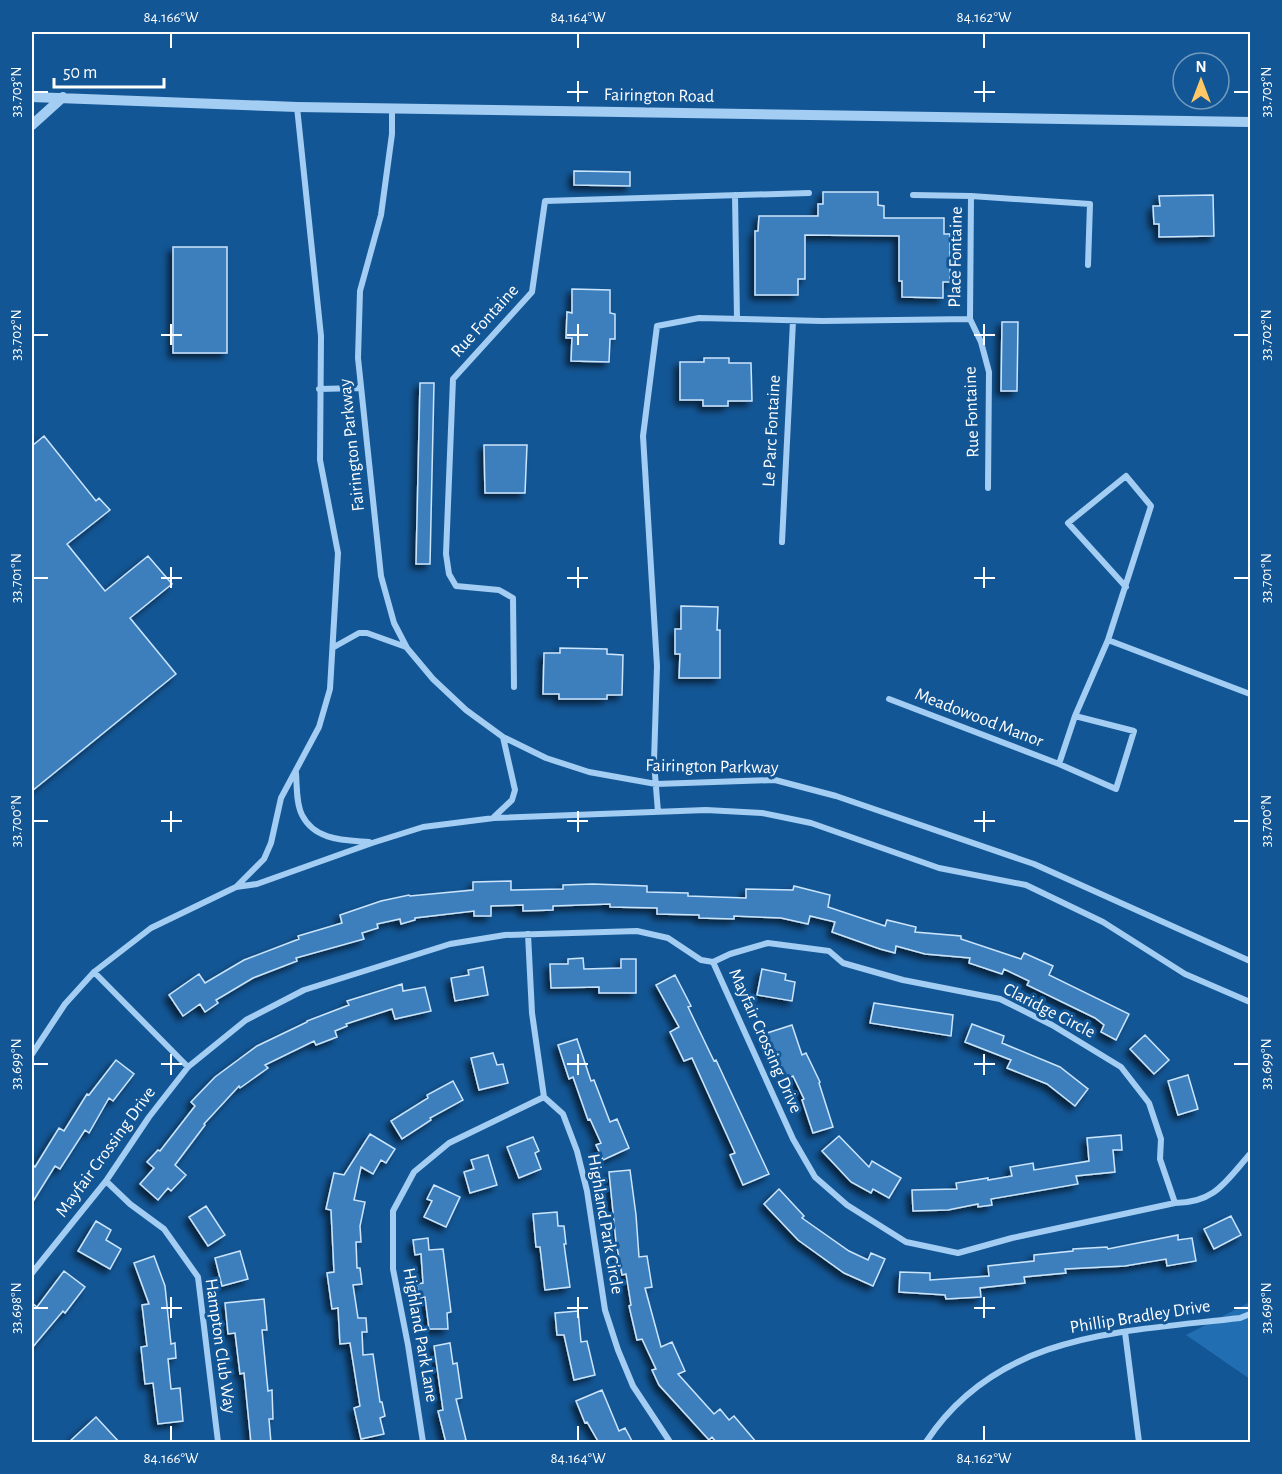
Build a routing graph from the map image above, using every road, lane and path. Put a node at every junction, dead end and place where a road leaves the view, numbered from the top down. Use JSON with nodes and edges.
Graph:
{"nodes":[{"id":1,"x":32,"y":97,"type":"edge"},
{"id":2,"x":63,"y":97,"type":"junction"},
{"id":3,"x":297,"y":107,"type":"junction"},
{"id":4,"x":392,"y":109,"type":"junction"},
{"id":5,"x":1251,"y":122,"type":"edge"},
{"id":6,"x":32,"y":125,"type":"edge"},
{"id":7,"x":809,"y":193,"type":"dead end"},
{"id":8,"x":735,"y":195,"type":"junction"},
{"id":9,"x":913,"y":195,"type":"dead end"},
{"id":10,"x":971,"y":196,"type":"junction"},
{"id":11,"x":1088,"y":265,"type":"dead end"},
{"id":12,"x":737,"y":319,"type":"junction"},
{"id":13,"x":970,"y":319,"type":"junction"},
{"id":14,"x":793,"y":321,"type":"junction"},
{"id":15,"x":361,"y":388,"type":"junction"},
{"id":16,"x":320,"y":389,"type":"junction"},
{"id":17,"x":988,"y":488,"type":"dead end"},
{"id":18,"x":782,"y":542,"type":"dead end"},
{"id":19,"x":1126,"y":587,"type":"junction"},
{"id":20,"x":1108,"y":640,"type":"junction"},
{"id":21,"x":334,"y":647,"type":"junction"},
{"id":22,"x":407,"y":648,"type":"junction"},
{"id":23,"x":514,"y":687,"type":"dead end"},
{"id":24,"x":1251,"y":694,"type":"edge"},
{"id":25,"x":889,"y":699,"type":"dead end"},
{"id":26,"x":1075,"y":716,"type":"junction"},
{"id":27,"x":503,"y":737,"type":"junction"},
{"id":28,"x":1059,"y":764,"type":"junction"},
{"id":29,"x":296,"y":772,"type":"junction"},
{"id":30,"x":656,"y":784,"type":"junction"},
{"id":31,"x":658,"y":812,"type":"junction"},
{"id":32,"x":494,"y":818,"type":"junction"},
{"id":33,"x":372,"y":843,"type":"junction"},
{"id":34,"x":236,"y":887,"type":"junction"},
{"id":35,"x":528,"y":934,"type":"junction"},
{"id":36,"x":1251,"y":961,"type":"edge"},
{"id":37,"x":713,"y":962,"type":"junction"},
{"id":38,"x":94,"y":972,"type":"junction"},
{"id":39,"x":1251,"y":1002,"type":"edge"},
{"id":40,"x":32,"y":1053,"type":"edge"},
{"id":41,"x":188,"y":1067,"type":"junction"},
{"id":42,"x":543,"y":1097,"type":"junction"},
{"id":43,"x":1251,"y":1154,"type":"edge"},
{"id":44,"x":106,"y":1181,"type":"junction"},
{"id":45,"x":1175,"y":1203,"type":"junction"},
{"id":46,"x":32,"y":1274,"type":"edge"},
{"id":47,"x":1251,"y":1314,"type":"edge"},
{"id":48,"x":1125,"y":1332,"type":"junction"},
{"id":49,"x":218,"y":1443,"type":"edge"},
{"id":50,"x":423,"y":1443,"type":"edge"},
{"id":51,"x":670,"y":1443,"type":"edge"},
{"id":52,"x":926,"y":1443,"type":"edge"},
{"id":53,"x":1139,"y":1443,"type":"edge"}],
"edges":[{"from":1,"to":2,"type":"street","name":"Fairington Road"},
{"from":2,"to":3,"type":"street","name":"Fairington Road"},
{"from":2,"to":6,"type":"street"},
{"from":3,"to":4,"type":"street","name":"Fairington Road"},
{"from":3,"to":16,"type":"street","name":"Fairington Parkway"},
{"from":4,"to":5,"type":"street","name":"Fairington Road"},
{"from":4,"to":15,"type":"street","name":"Fairington Parkway"},
{"from":7,"to":8,"type":"street"},
{"from":8,"to":12,"type":"street"},
{"from":8,"to":23,"type":"street","name":"Rue Fontaine"},
{"from":9,"to":10,"type":"street"},
{"from":10,"to":11,"type":"street","name":"Place Fontaine"},
{"from":10,"to":13,"type":"street","name":"Place Fontaine"},
{"from":12,"to":14,"type":"street"},
{"from":12,"to":30,"type":"street"},
{"from":13,"to":14,"type":"street"},
{"from":13,"to":17,"type":"street","name":"Rue Fontaine"},
{"from":14,"to":18,"type":"street","name":"Le Parc Fontaine"},
{"from":15,"to":16,"type":"street"},
{"from":15,"to":22,"type":"street","name":"Fairington Parkway"},
{"from":16,"to":21,"type":"street","name":"Fairington Parkway"},
{"from":19,"to":19,"type":"street","name":"Meadowood Manor"},
{"from":19,"to":20,"type":"street","name":"Meadowood Manor"},
{"from":20,"to":24,"type":"street"},
{"from":20,"to":26,"type":"street","name":"Meadowood Manor"},
{"from":21,"to":22,"type":"street"},
{"from":21,"to":29,"type":"street","name":"Fairington Parkway"},
{"from":22,"to":27,"type":"street","name":"Fairington Parkway"},
{"from":25,"to":28,"type":"street","name":"Meadowood Manor"},
{"from":26,"to":28,"type":"street","name":"Meadowood Manor"},
{"from":26,"to":28,"type":"street","name":"Meadowood Manor"},
{"from":27,"to":30,"type":"street","name":"Fairington Parkway"},
{"from":27,"to":32,"type":"street"},
{"from":29,"to":33,"type":"street"},
{"from":29,"to":34,"type":"street","name":"Fairington Parkway"},
{"from":30,"to":31,"type":"street"},
{"from":30,"to":36,"type":"street","name":"Fairington Parkway"},
{"from":31,"to":32,"type":"street"},
{"from":31,"to":39,"type":"street"},
{"from":32,"to":33,"type":"street"},
{"from":33,"to":34,"type":"street"},
{"from":34,"to":38,"type":"street"},
{"from":35,"to":37,"type":"street","name":"Mayfair Crossing Drive"},
{"from":35,"to":41,"type":"street","name":"Mayfair Crossing Drive"},
{"from":35,"to":42,"type":"street"},
{"from":37,"to":45,"type":"street","name":"Claridge Circle"},
{"from":37,"to":45,"type":"street","name":"Mayfair Crossing Drive"},
{"from":38,"to":40,"type":"street"},
{"from":38,"to":41,"type":"street"},
{"from":41,"to":44,"type":"street","name":"Mayfair Crossing Drive"},
{"from":42,"to":50,"type":"street","name":"Highland Park Lane"},
{"from":42,"to":51,"type":"street","name":"Highland Park Circle"},
{"from":43,"to":45,"type":"street","name":"Mayfair Crossing Drive"},
{"from":44,"to":46,"type":"street","name":"Mayfair Crossing Drive"},
{"from":44,"to":49,"type":"street","name":"Hampton Club Way"},
{"from":47,"to":48,"type":"street","name":"Phillip Bradley Drive"},
{"from":48,"to":52,"type":"street","name":"Phillip Bradley Drive"},
{"from":48,"to":53,"type":"street"}]}
